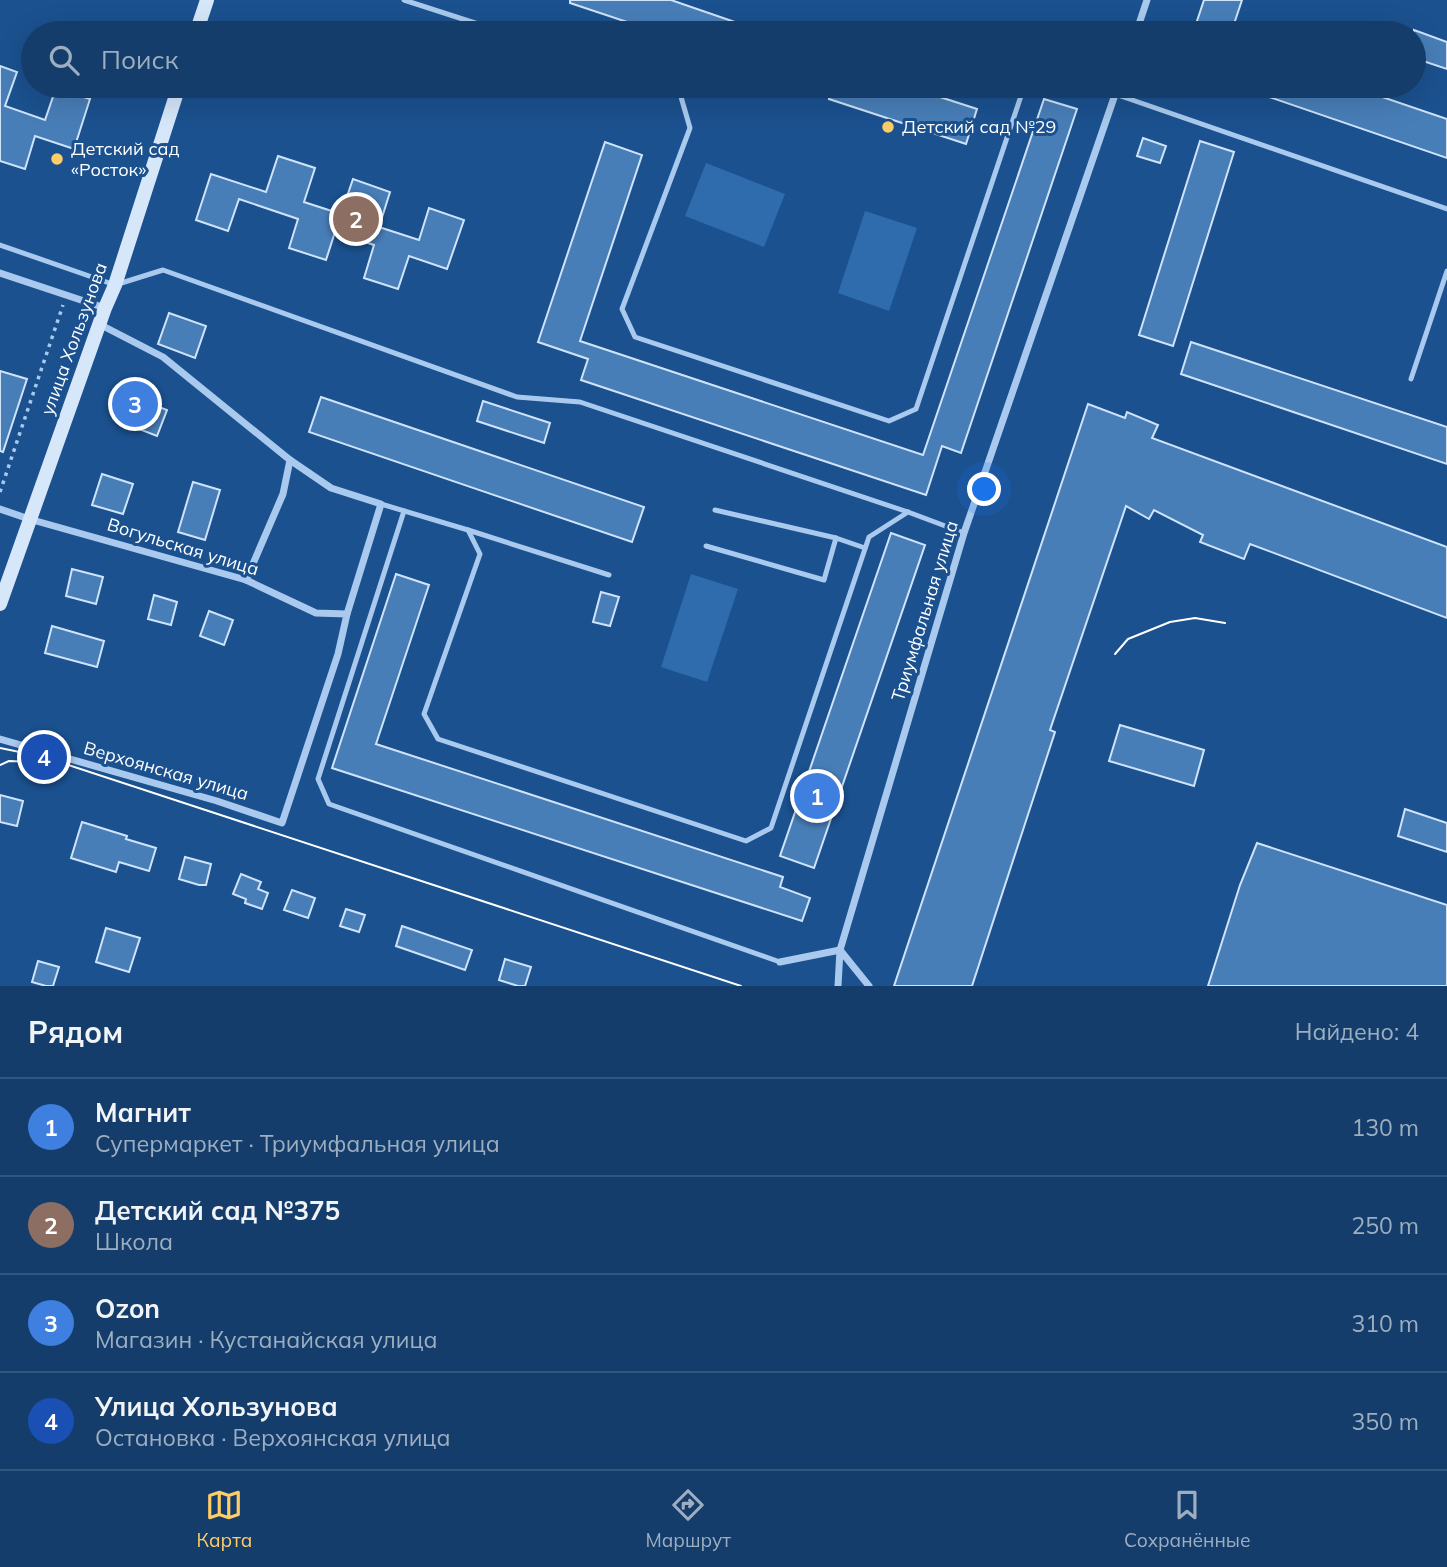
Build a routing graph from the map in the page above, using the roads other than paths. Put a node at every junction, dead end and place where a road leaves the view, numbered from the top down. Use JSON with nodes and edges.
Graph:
{"nodes":[{"id":1,"x":207,"y":0,"type":"edge"},
{"id":2,"x":404,"y":0,"type":"edge"},
{"id":3,"x":1147,"y":0,"type":"edge"},
{"id":4,"x":200,"y":21,"type":"edge"},
{"id":5,"x":469,"y":21,"type":"edge"},
{"id":6,"x":1140,"y":21,"type":"edge"},
{"id":7,"x":175,"y":98,"type":"edge"},
{"id":8,"x":681,"y":98,"type":"edge"},
{"id":9,"x":1020,"y":98,"type":"edge"},
{"id":10,"x":1114,"y":98,"type":"edge"},
{"id":11,"x":1127,"y":98,"type":"edge"},
{"id":12,"x":1447,"y":209,"type":"edge"},
{"id":13,"x":0,"y":244,"type":"edge"},
{"id":14,"x":1447,"y":271,"type":"edge"},
{"id":15,"x":0,"y":273,"type":"edge"},
{"id":16,"x":115,"y":285,"type":"junction"},
{"id":17,"x":105,"y":308,"type":"junction"},
{"id":18,"x":99,"y":324,"type":"junction"},
{"id":19,"x":1411,"y":379,"type":"dead end"},
{"id":20,"x":290,"y":460,"type":"junction"},
{"id":21,"x":381,"y":504,"type":"junction"},
{"id":22,"x":0,"y":509,"type":"edge"},
{"id":23,"x":404,"y":510,"type":"junction"},
{"id":24,"x":715,"y":510,"type":"dead end"},
{"id":25,"x":908,"y":512,"type":"junction"},
{"id":26,"x":29,"y":519,"type":"junction"},
{"id":27,"x":468,"y":530,"type":"junction"},
{"id":28,"x":964,"y":533,"type":"junction"},
{"id":29,"x":836,"y":538,"type":"junction"},
{"id":30,"x":706,"y":546,"type":"dead end"},
{"id":31,"x":865,"y":548,"type":"junction"},
{"id":32,"x":609,"y":575,"type":"dead end"},
{"id":33,"x":246,"y":580,"type":"junction"},
{"id":34,"x":0,"y":604,"type":"edge"},
{"id":35,"x":347,"y":614,"type":"junction"},
{"id":36,"x":0,"y":740,"type":"edge"},
{"id":37,"x":840,"y":950,"type":"junction"},
{"id":38,"x":780,"y":962,"type":"joint"},
{"id":39,"x":838,"y":986,"type":"edge"},
{"id":40,"x":869,"y":986,"type":"edge"}],
"edges":[{"from":1,"to":4,"type":"street"},
{"from":2,"to":5,"type":"lane"},
{"from":3,"to":6,"type":"street"},
{"from":7,"to":16,"type":"street","name":"улица Хользунова"},
{"from":8,"to":9,"type":"lane"},
{"from":10,"to":28,"type":"street","name":"Триумфальная улица"},
{"from":11,"to":12,"type":"lane"},
{"from":13,"to":16,"type":"lane"},
{"from":14,"to":19,"type":"lane"},
{"from":15,"to":17,"type":"street"},
{"from":16,"to":17,"type":"street","name":"улица Хользунова"},
{"from":16,"to":25,"type":"lane"},
{"from":17,"to":18,"type":"street","name":"улица Хользунова"},
{"from":18,"to":20,"type":"street"},
{"from":18,"to":26,"type":"street","name":"улица Хользунова"},
{"from":20,"to":21,"type":"street"},
{"from":20,"to":33,"type":"street"},
{"from":21,"to":23,"type":"lane"},
{"from":21,"to":35,"type":"street"},
{"from":22,"to":26,"type":"street","name":"Вогульская улица"},
{"from":23,"to":27,"type":"lane"},
{"from":23,"to":38,"type":"lane"},
{"from":24,"to":29,"type":"lane"},
{"from":25,"to":28,"type":"lane"},
{"from":25,"to":31,"type":"lane"},
{"from":26,"to":33,"type":"street","name":"Вогульская улица"},
{"from":26,"to":34,"type":"street","name":"улица Хользунова"},
{"from":27,"to":31,"type":"lane"},
{"from":27,"to":32,"type":"lane"},
{"from":28,"to":37,"type":"street","name":"Триумфальная улица"},
{"from":29,"to":30,"type":"lane"},
{"from":29,"to":31,"type":"lane"},
{"from":33,"to":35,"type":"street","name":"Вогульская улица"},
{"from":35,"to":36,"type":"street","name":"Верхоянская улица"},
{"from":37,"to":38,"type":"street"},
{"from":37,"to":39,"type":"street","name":"Триумфальная улица"},
{"from":37,"to":40,"type":"street"}]}
